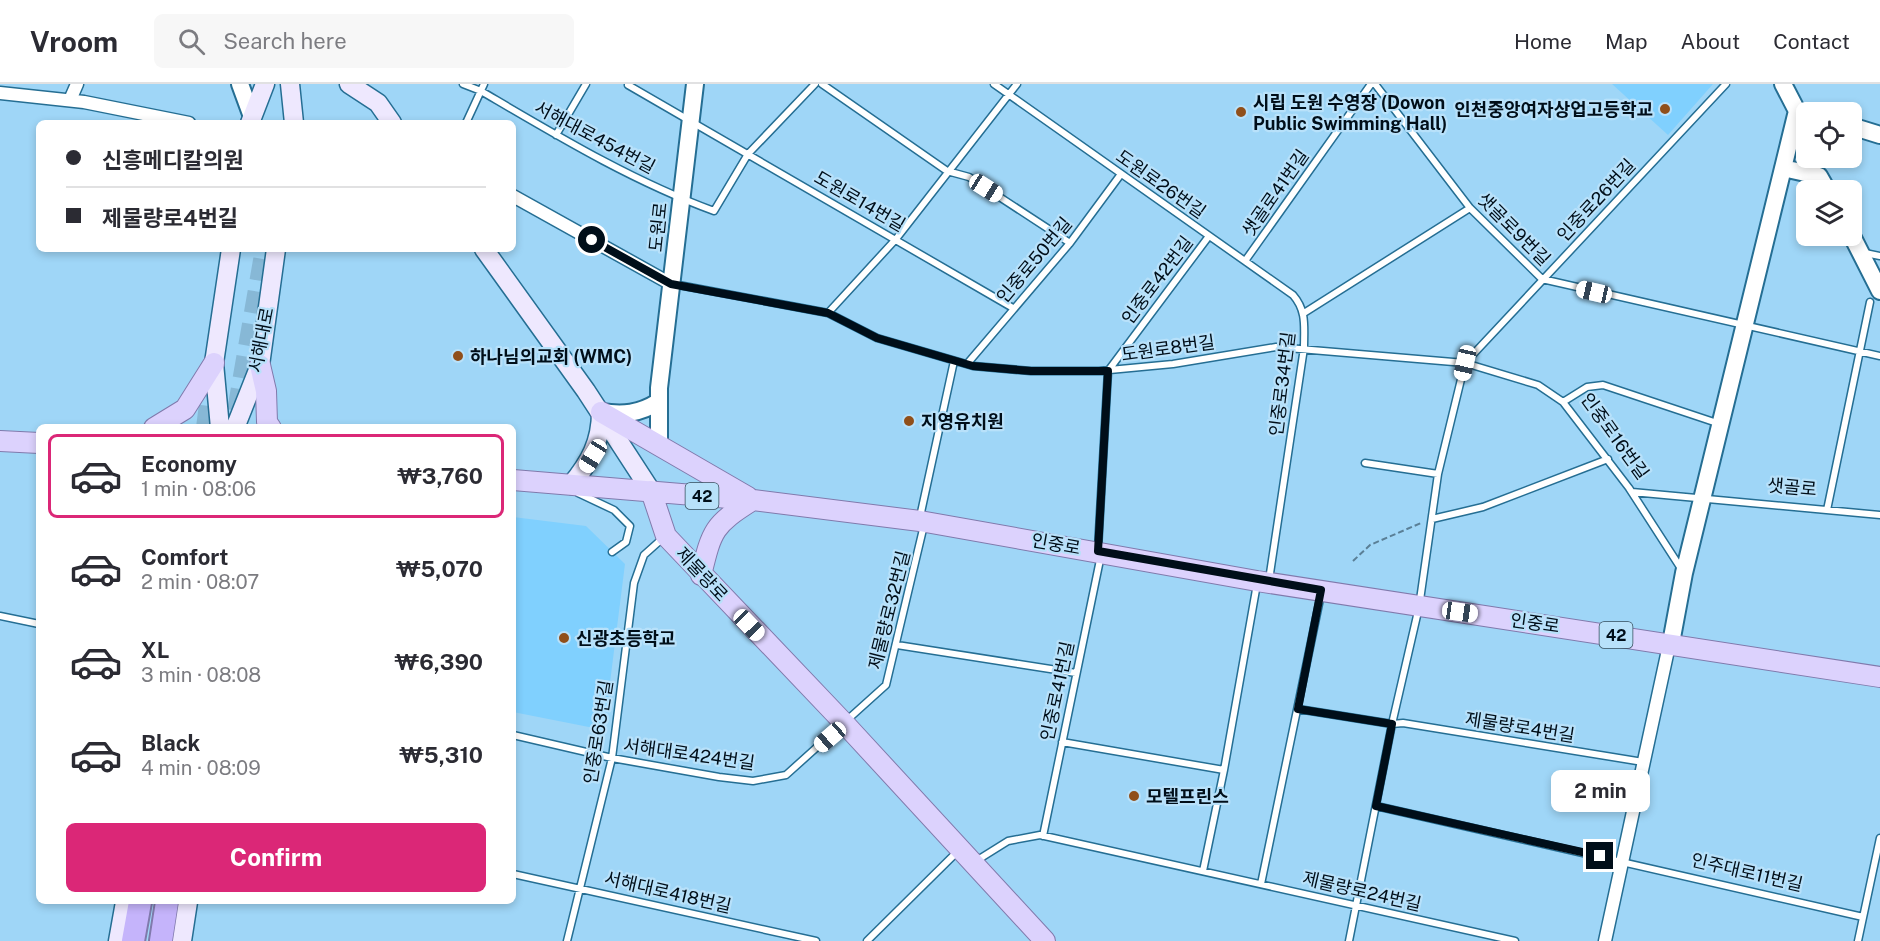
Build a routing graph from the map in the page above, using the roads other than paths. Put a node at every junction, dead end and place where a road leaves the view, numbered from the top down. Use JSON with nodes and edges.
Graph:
{"nodes":[{"id":1,"x":77,"y":84,"type":"edge"},
{"id":2,"x":240,"y":84,"type":"edge"},
{"id":3,"x":265,"y":84,"type":"edge"},
{"id":4,"x":290,"y":84,"type":"edge"},
{"id":5,"x":349,"y":84,"type":"edge"},
{"id":6,"x":372,"y":84,"type":"edge"},
{"id":7,"x":463,"y":84,"type":"edge"},
{"id":8,"x":586,"y":84,"type":"edge"},
{"id":9,"x":695,"y":84,"type":"edge"},
{"id":10,"x":815,"y":84,"type":"edge"},
{"id":11,"x":822,"y":84,"type":"edge"},
{"id":12,"x":994,"y":84,"type":"edge"},
{"id":13,"x":1017,"y":84,"type":"edge"},
{"id":14,"x":1373,"y":84,"type":"edge"},
{"id":15,"x":1726,"y":84,"type":"edge"},
{"id":16,"x":1783,"y":84,"type":"edge"},
{"id":17,"x":628,"y":86,"type":"dead end"},
{"id":18,"x":483,"y":87,"type":"edge"},
{"id":19,"x":0,"y":93,"type":"edge"},
{"id":20,"x":1009,"y":95,"type":"junction"},
{"id":21,"x":70,"y":100,"type":"junction"},
{"id":22,"x":378,"y":103,"type":"junction"},
{"id":23,"x":1796,"y":103,"type":"edge"},
{"id":24,"x":251,"y":118,"type":"edge"},
{"id":25,"x":173,"y":120,"type":"edge"},
{"id":26,"x":294,"y":120,"type":"edge"},
{"id":27,"x":390,"y":120,"type":"edge"},
{"id":28,"x":467,"y":120,"type":"edge"},
{"id":29,"x":690,"y":123,"type":"junction"},
{"id":30,"x":1862,"y":129,"type":"edge"},
{"id":31,"x":1796,"y":130,"type":"edge"},
{"id":32,"x":556,"y":135,"type":"junction"},
{"id":33,"x":1880,"y":135,"type":"edge"},
{"id":34,"x":748,"y":154,"type":"junction"},
{"id":35,"x":1783,"y":168,"type":"junction"},
{"id":36,"x":947,"y":171,"type":"junction"},
{"id":37,"x":1121,"y":174,"type":"junction"},
{"id":38,"x":1821,"y":180,"type":"edge"},
{"id":39,"x":516,"y":198,"type":"edge"},
{"id":40,"x":681,"y":199,"type":"junction"},
{"id":41,"x":1470,"y":208,"type":"junction"},
{"id":42,"x":1209,"y":236,"type":"junction"},
{"id":43,"x":896,"y":239,"type":"junction"},
{"id":44,"x":1070,"y":243,"type":"junction"},
{"id":45,"x":1857,"y":246,"type":"edge"},
{"id":46,"x":231,"y":252,"type":"edge"},
{"id":47,"x":276,"y":252,"type":"edge"},
{"id":48,"x":486,"y":252,"type":"edge"},
{"id":49,"x":1861,"y":253,"type":"junction"},
{"id":50,"x":1880,"y":256,"type":"edge"},
{"id":51,"x":1245,"y":261,"type":"junction"},
{"id":52,"x":1542,"y":279,"type":"junction"},
{"id":53,"x":671,"y":284,"type":"junction"},
{"id":54,"x":1875,"y":297,"type":"edge"},
{"id":55,"x":1013,"y":308,"type":"junction"},
{"id":56,"x":828,"y":313,"type":"junction"},
{"id":57,"x":1304,"y":313,"type":"junction"},
{"id":58,"x":1744,"y":326,"type":"junction"},
{"id":59,"x":1304,"y":348,"type":"junction"},
{"id":60,"x":1860,"y":351,"type":"junction"},
{"id":61,"x":1880,"y":356,"type":"edge"},
{"id":62,"x":954,"y":361,"type":"junction"},
{"id":63,"x":214,"y":363,"type":"junction"},
{"id":64,"x":1465,"y":363,"type":"junction"},
{"id":65,"x":967,"y":364,"type":"junction"},
{"id":66,"x":260,"y":365,"type":"junction"},
{"id":67,"x":1108,"y":371,"type":"junction"},
{"id":68,"x":658,"y":402,"type":"junction"},
{"id":69,"x":1563,"y":402,"type":"junction"},
{"id":70,"x":601,"y":412,"type":"junction"},
{"id":71,"x":161,"y":424,"type":"edge"},
{"id":72,"x":220,"y":424,"type":"edge"},
{"id":73,"x":237,"y":424,"type":"edge"},
{"id":74,"x":268,"y":424,"type":"edge"},
{"id":75,"x":1720,"y":424,"type":"junction"},
{"id":76,"x":0,"y":441,"type":"edge"},
{"id":77,"x":36,"y":443,"type":"edge"},
{"id":78,"x":659,"y":445,"type":"junction"},
{"id":79,"x":1608,"y":459,"type":"junction"},
{"id":80,"x":1365,"y":463,"type":"dead end"},
{"id":81,"x":1438,"y":474,"type":"junction"},
{"id":82,"x":516,"y":480,"type":"edge"},
{"id":83,"x":565,"y":484,"type":"junction"},
{"id":84,"x":651,"y":492,"type":"junction"},
{"id":85,"x":1632,"y":492,"type":"junction"},
{"id":86,"x":753,"y":500,"type":"junction"},
{"id":87,"x":1702,"y":500,"type":"junction"},
{"id":88,"x":1827,"y":510,"type":"junction"},
{"id":89,"x":1880,"y":515,"type":"edge"},
{"id":90,"x":1432,"y":519,"type":"junction"},
{"id":91,"x":922,"y":521,"type":"junction"},
{"id":92,"x":666,"y":536,"type":"junction"},
{"id":93,"x":1100,"y":551,"type":"junction"},
{"id":94,"x":612,"y":552,"type":"dead end"},
{"id":95,"x":1684,"y":573,"type":"junction"},
{"id":96,"x":701,"y":575,"type":"junction"},
{"id":97,"x":1263,"y":581,"type":"junction"},
{"id":98,"x":1321,"y":590,"type":"junction"},
{"id":99,"x":1419,"y":607,"type":"junction"},
{"id":100,"x":0,"y":616,"type":"edge"},
{"id":101,"x":36,"y":623,"type":"edge"},
{"id":102,"x":1671,"y":643,"type":"junction"},
{"id":103,"x":897,"y":645,"type":"junction"},
{"id":104,"x":1076,"y":673,"type":"junction"},
{"id":105,"x":1880,"y":677,"type":"edge"},
{"id":106,"x":1298,"y":709,"type":"junction"},
{"id":107,"x":845,"y":724,"type":"junction"},
{"id":108,"x":1392,"y":724,"type":"junction"},
{"id":109,"x":516,"y":736,"type":"edge"},
{"id":110,"x":1062,"y":742,"type":"junction"},
{"id":111,"x":612,"y":758,"type":"junction"},
{"id":112,"x":1644,"y":762,"type":"junction"},
{"id":113,"x":1224,"y":770,"type":"junction"},
{"id":114,"x":1376,"y":806,"type":"junction"},
{"id":115,"x":1043,"y":836,"type":"junction"},
{"id":116,"x":1880,"y":838,"type":"edge"},
{"id":117,"x":967,"y":856,"type":"junction"},
{"id":118,"x":1622,"y":861,"type":"junction"},
{"id":119,"x":1203,"y":871,"type":"junction"},
{"id":120,"x":516,"y":875,"type":"edge"},
{"id":121,"x":1261,"y":884,"type":"junction"},
{"id":122,"x":581,"y":888,"type":"junction"},
{"id":123,"x":125,"y":904,"type":"edge"},
{"id":124,"x":140,"y":904,"type":"edge"},
{"id":125,"x":167,"y":904,"type":"edge"},
{"id":126,"x":188,"y":904,"type":"edge"},
{"id":127,"x":1357,"y":906,"type":"junction"},
{"id":128,"x":1863,"y":917,"type":"junction"},
{"id":129,"x":118,"y":941,"type":"edge"},
{"id":130,"x":134,"y":941,"type":"edge"},
{"id":131,"x":161,"y":941,"type":"edge"},
{"id":132,"x":182,"y":941,"type":"edge"},
{"id":133,"x":567,"y":941,"type":"edge"},
{"id":134,"x":816,"y":941,"type":"edge"},
{"id":135,"x":867,"y":941,"type":"edge"},
{"id":136,"x":1045,"y":941,"type":"edge"},
{"id":137,"x":1349,"y":941,"type":"edge"},
{"id":138,"x":1515,"y":941,"type":"edge"},
{"id":139,"x":1605,"y":941,"type":"edge"},
{"id":140,"x":1858,"y":941,"type":"edge"}],
"edges":[{"from":1,"to":21,"type":"street"},
{"from":2,"to":24,"type":"street"},
{"from":3,"to":24,"type":"main road"},
{"from":4,"to":26,"type":"main road"},
{"from":5,"to":22,"type":"main road"},
{"from":6,"to":22,"type":"main road"},
{"from":7,"to":18,"type":"lane","name":"서해대로454번길"},
{"from":8,"to":32,"type":"lane"},
{"from":9,"to":29,"type":"street","name":"도원로"},
{"from":10,"to":34,"type":"lane"},
{"from":11,"to":36,"type":"lane"},
{"from":12,"to":20,"type":"lane","name":"도원로26번길"},
{"from":13,"to":20,"type":"lane"},
{"from":14,"to":41,"type":"lane","name":"샛골로9번길"},
{"from":14,"to":51,"type":"lane","name":"샛골로41번길"},
{"from":15,"to":52,"type":"lane","name":"인중로26번길"},
{"from":16,"to":23,"type":"street"},
{"from":17,"to":29,"type":"lane","name":"도원로14번길"},
{"from":18,"to":28,"type":"lane"},
{"from":18,"to":32,"type":"lane","name":"서해대로454번길"},
{"from":19,"to":21,"type":"street"},
{"from":20,"to":36,"type":"lane"},
{"from":20,"to":37,"type":"lane","name":"도원로26번길"},
{"from":21,"to":25,"type":"street"},
{"from":22,"to":27,"type":"main road"},
{"from":29,"to":34,"type":"lane","name":"도원로14번길"},
{"from":29,"to":40,"type":"street","name":"도원로"},
{"from":30,"to":33,"type":"street"},
{"from":31,"to":35,"type":"street"},
{"from":32,"to":40,"type":"lane","name":"서해대로454번길"},
{"from":34,"to":40,"type":"lane","name":"서해대로454번길"},
{"from":34,"to":43,"type":"lane","name":"도원로14번길"},
{"from":35,"to":38,"type":"street"},
{"from":35,"to":58,"type":"street"},
{"from":36,"to":43,"type":"lane"},
{"from":36,"to":44,"type":"lane"},
{"from":37,"to":42,"type":"lane","name":"도원로26번길"},
{"from":37,"to":44,"type":"lane","name":"인중로50번길"},
{"from":39,"to":53,"type":"street"},
{"from":40,"to":53,"type":"street","name":"도원로"},
{"from":41,"to":52,"type":"lane","name":"샛골로9번길"},
{"from":41,"to":57,"type":"lane","name":"인중로34번길"},
{"from":42,"to":51,"type":"lane","name":"도원로26번길"},
{"from":42,"to":67,"type":"lane","name":"인중로42번길"},
{"from":43,"to":55,"type":"lane","name":"도원로14번길"},
{"from":43,"to":56,"type":"lane"},
{"from":44,"to":55,"type":"lane","name":"인중로50번길"},
{"from":45,"to":49,"type":"street"},
{"from":46,"to":63,"type":"main road"},
{"from":47,"to":66,"type":"main road","name":"서해대로"},
{"from":48,"to":70,"type":"main road","name":"제물량로"},
{"from":49,"to":50,"type":"lane"},
{"from":49,"to":54,"type":"street"},
{"from":51,"to":57,"type":"lane","name":"도원로26번길"},
{"from":52,"to":58,"type":"lane","name":"샛골로9번길"},
{"from":52,"to":64,"type":"lane","name":"인중로26번길"},
{"from":53,"to":56,"type":"lane","name":"도원로8번길"},
{"from":53,"to":68,"type":"street","name":"도원로"},
{"from":54,"to":60,"type":"lane"},
{"from":55,"to":65,"type":"lane","name":"인중로50번길"},
{"from":56,"to":62,"type":"lane","name":"도원로8번길"},
{"from":57,"to":59,"type":"lane","name":"인중로34번길"},
{"from":58,"to":60,"type":"lane","name":"샛골로9번길"},
{"from":58,"to":75,"type":"street"},
{"from":59,"to":64,"type":"lane","name":"도원로8번길"},
{"from":59,"to":67,"type":"lane","name":"도원로8번길"},
{"from":59,"to":97,"type":"lane","name":"인중로34번길"},
{"from":60,"to":61,"type":"lane","name":"샛골로9번길"},
{"from":60,"to":88,"type":"lane"},
{"from":62,"to":65,"type":"lane","name":"도원로8번길"},
{"from":62,"to":91,"type":"lane"},
{"from":63,"to":71,"type":"main road"},
{"from":63,"to":72,"type":"main road"},
{"from":64,"to":69,"type":"lane"},
{"from":64,"to":81,"type":"lane","name":"인중로26번길"},
{"from":65,"to":67,"type":"lane","name":"도원로8번길"},
{"from":66,"to":73,"type":"main road","name":"서해대로"},
{"from":66,"to":74,"type":"main road"},
{"from":67,"to":93,"type":"lane"},
{"from":68,"to":70,"type":"street"},
{"from":68,"to":78,"type":"street","name":"도원로"},
{"from":69,"to":75,"type":"lane","name":"인중로16번길"},
{"from":69,"to":79,"type":"lane","name":"인중로16번길"},
{"from":70,"to":78,"type":"main road"},
{"from":70,"to":83,"type":"main road"},
{"from":70,"to":84,"type":"main road","name":"제물량로"},
{"from":75,"to":87,"type":"street"},
{"from":76,"to":77,"type":"main road"},
{"from":78,"to":86,"type":"main road"},
{"from":79,"to":85,"type":"lane","name":"인중로16번길"},
{"from":79,"to":90,"type":"lane"},
{"from":80,"to":81,"type":"lane"},
{"from":81,"to":90,"type":"lane","name":"인중로26번길"},
{"from":82,"to":83,"type":"main road","name":"인중로","number":"42"},
{"from":83,"to":84,"type":"main road","name":"인중로","number":"42"},
{"from":83,"to":94,"type":"lane"},
{"from":84,"to":86,"type":"main road","name":"인중로","number":"42"},
{"from":84,"to":92,"type":"main road","name":"제물량로"},
{"from":85,"to":87,"type":"lane","name":"샛골로"},
{"from":85,"to":95,"type":"lane","name":"인중로16번길"},
{"from":86,"to":91,"type":"main road","name":"인중로","number":"42"},
{"from":86,"to":96,"type":"main road"},
{"from":87,"to":88,"type":"lane","name":"샛골로"},
{"from":87,"to":95,"type":"street"},
{"from":88,"to":89,"type":"lane","name":"샛골로"},
{"from":90,"to":99,"type":"lane","name":"인중로26번길"},
{"from":91,"to":93,"type":"main road","name":"인중로","number":"42"},
{"from":91,"to":103,"type":"lane","name":"제물량로32번길"},
{"from":92,"to":96,"type":"main road","name":"제물량로"},
{"from":92,"to":111,"type":"lane","name":"인중로63번길"},
{"from":93,"to":97,"type":"main road","name":"인중로","number":"42"},
{"from":93,"to":104,"type":"lane","name":"인중로41번길"},
{"from":95,"to":102,"type":"street"},
{"from":96,"to":107,"type":"main road","name":"제물량로"},
{"from":97,"to":98,"type":"main road","name":"인중로","number":"42"},
{"from":97,"to":113,"type":"lane"},
{"from":98,"to":99,"type":"main road","name":"인중로","number":"42"},
{"from":98,"to":106,"type":"lane"},
{"from":99,"to":102,"type":"main road","name":"인중로","number":"42"},
{"from":99,"to":108,"type":"lane"},
{"from":100,"to":101,"type":"lane"},
{"from":102,"to":105,"type":"main road","name":"인중로","number":"42"},
{"from":102,"to":112,"type":"street"},
{"from":103,"to":104,"type":"lane"},
{"from":103,"to":107,"type":"lane","name":"제물량로32번길"},
{"from":104,"to":110,"type":"lane","name":"인중로41번길"},
{"from":106,"to":108,"type":"lane","name":"제물량로4번길"},
{"from":106,"to":121,"type":"lane"},
{"from":107,"to":111,"type":"lane","name":"서해대로424번길"},
{"from":107,"to":117,"type":"main road","name":"제물량로"},
{"from":108,"to":112,"type":"lane","name":"제물량로4번길"},
{"from":108,"to":114,"type":"lane"},
{"from":109,"to":111,"type":"lane","name":"서해대로424번길"},
{"from":110,"to":113,"type":"lane"},
{"from":110,"to":115,"type":"lane","name":"인중로41번길"},
{"from":111,"to":122,"type":"lane","name":"인중로63번길"},
{"from":112,"to":118,"type":"street"},
{"from":113,"to":119,"type":"lane"},
{"from":114,"to":118,"type":"lane"},
{"from":114,"to":127,"type":"lane"},
{"from":115,"to":117,"type":"lane","name":"제물량로24번길"},
{"from":115,"to":119,"type":"lane","name":"제물량로24번길"},
{"from":116,"to":128,"type":"lane"},
{"from":117,"to":135,"type":"lane"},
{"from":117,"to":136,"type":"main road","name":"제물량로"},
{"from":118,"to":128,"type":"lane","name":"인주대로11번길"},
{"from":118,"to":139,"type":"street"},
{"from":119,"to":121,"type":"lane","name":"제물량로24번길"},
{"from":120,"to":122,"type":"lane","name":"서해대로418번길"},
{"from":121,"to":127,"type":"lane","name":"제물량로24번길"},
{"from":122,"to":133,"type":"lane","name":"인중로63번길"},
{"from":122,"to":134,"type":"lane","name":"서해대로418번길"},
{"from":123,"to":129,"type":"main road"},
{"from":124,"to":130,"type":"highway"},
{"from":125,"to":131,"type":"highway"},
{"from":126,"to":132,"type":"main road"},
{"from":127,"to":137,"type":"lane"},
{"from":127,"to":138,"type":"lane","name":"제물량로24번길"},
{"from":128,"to":140,"type":"lane"}]}
